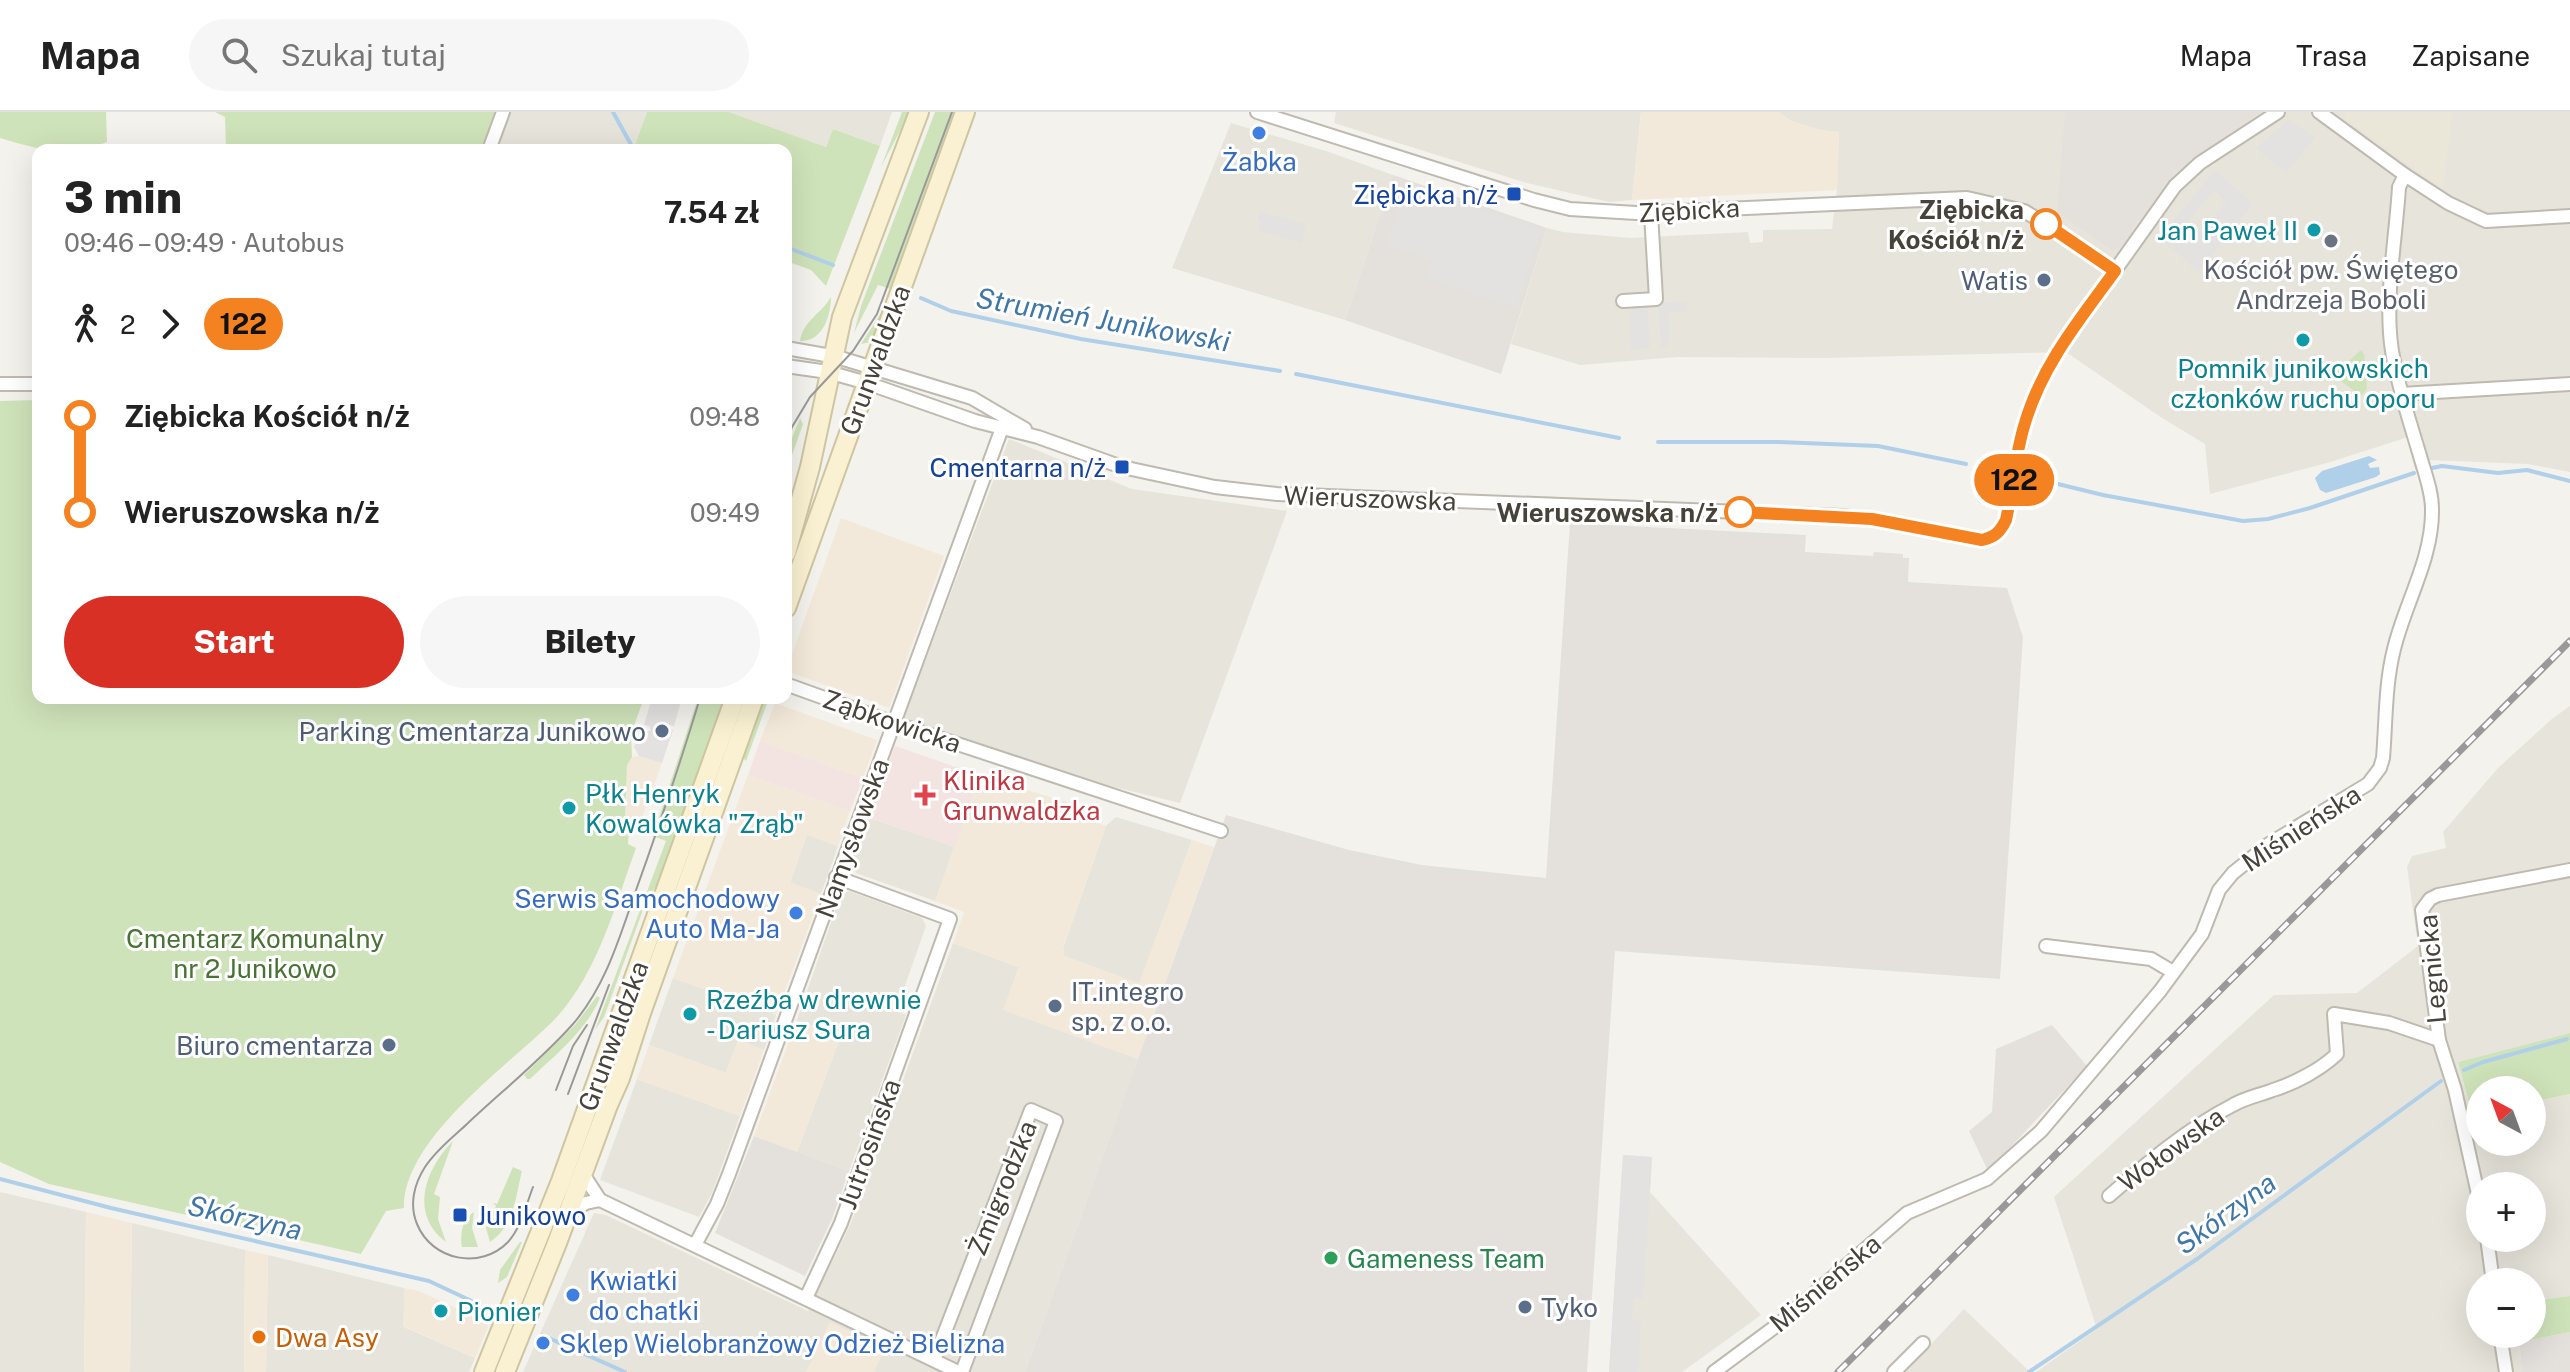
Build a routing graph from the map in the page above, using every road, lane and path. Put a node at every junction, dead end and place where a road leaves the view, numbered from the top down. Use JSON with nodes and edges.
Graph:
{"nodes":[{"id":1,"x":503,"y":112,"type":"edge"},
{"id":2,"x":919,"y":112,"type":"edge"},
{"id":3,"x":965,"y":112,"type":"edge"},
{"id":4,"x":1257,"y":112,"type":"edge"},
{"id":5,"x":2278,"y":112,"type":"edge"},
{"id":6,"x":2319,"y":112,"type":"edge"},
{"id":7,"x":491,"y":144,"type":"edge"},
{"id":8,"x":2405,"y":175,"type":"junction"},
{"id":9,"x":1651,"y":213,"type":"junction"},
{"id":10,"x":2570,"y":216,"type":"edge"},
{"id":11,"x":2115,"y":271,"type":"junction"},
{"id":12,"x":1623,"y":301,"type":"dead end"},
{"id":13,"x":792,"y":350,"type":"edge"},
{"id":14,"x":830,"y":364,"type":"junction"},
{"id":15,"x":792,"y":366,"type":"edge"},
{"id":16,"x":870,"y":375,"type":"junction"},
{"id":17,"x":0,"y":384,"type":"edge"},
{"id":18,"x":32,"y":384,"type":"edge"},
{"id":19,"x":2570,"y":384,"type":"edge"},
{"id":20,"x":2401,"y":394,"type":"junction"},
{"id":21,"x":1002,"y":428,"type":"junction"},
{"id":22,"x":1038,"y":437,"type":"junction"},
{"id":23,"x":792,"y":532,"type":"edge"},
{"id":24,"x":792,"y":591,"type":"edge"},
{"id":25,"x":792,"y":686,"type":"edge"},
{"id":26,"x":733,"y":704,"type":"edge"},
{"id":27,"x":752,"y":704,"type":"edge"},
{"id":28,"x":894,"y":723,"type":"junction"},
{"id":29,"x":1221,"y":831,"type":"dead end"},
{"id":30,"x":2570,"y":870,"type":"edge"},
{"id":31,"x":836,"y":877,"type":"junction"},
{"id":32,"x":2046,"y":946,"type":"dead end"},
{"id":33,"x":2173,"y":972,"type":"junction"},
{"id":34,"x":2439,"y":1040,"type":"junction"},
{"id":35,"x":2473,"y":1172,"type":"edge"},
{"id":36,"x":583,"y":1174,"type":"junction"},
{"id":37,"x":2109,"y":1196,"type":"dead end"},
{"id":38,"x":600,"y":1200,"type":"junction"},
{"id":39,"x":568,"y":1214,"type":"junction"},
{"id":40,"x":695,"y":1245,"type":"junction"},
{"id":41,"x":806,"y":1298,"type":"junction"},
{"id":42,"x":1923,"y":1343,"type":"dead end"},
{"id":43,"x":2502,"y":1348,"type":"edge"},
{"id":44,"x":934,"y":1360,"type":"junction"},
{"id":45,"x":484,"y":1372,"type":"edge"},
{"id":46,"x":505,"y":1372,"type":"edge"},
{"id":47,"x":960,"y":1372,"type":"edge"},
{"id":48,"x":1714,"y":1372,"type":"edge"},
{"id":49,"x":1894,"y":1372,"type":"edge"},
{"id":50,"x":2506,"y":1372,"type":"edge"}],
"edges":[{"from":1,"to":7,"type":"street"},
{"from":2,"to":14,"type":"street","name":"Grunwaldzka"},
{"from":3,"to":16,"type":"street","name":"Grunwaldzka"},
{"from":4,"to":9,"type":"street","name":"Ziębicka"},
{"from":5,"to":11,"type":"street","name":"Wieruszowska"},
{"from":6,"to":8,"type":"street"},
{"from":8,"to":10,"type":"street"},
{"from":8,"to":20,"type":"street","name":"Miśnieńska"},
{"from":9,"to":11,"type":"street","name":"Ziębicka"},
{"from":9,"to":12,"type":"street"},
{"from":11,"to":22,"type":"street","name":"Wieruszowska"},
{"from":13,"to":14,"type":"street"},
{"from":14,"to":15,"type":"street"},
{"from":14,"to":16,"type":"street"},
{"from":14,"to":23,"type":"street","name":"Grunwaldzka"},
{"from":16,"to":21,"type":"street","name":"Wieruszowska"},
{"from":16,"to":22,"type":"street","name":"Wieruszowska"},
{"from":16,"to":24,"type":"street","name":"Grunwaldzka"},
{"from":17,"to":18,"type":"street"},
{"from":19,"to":20,"type":"street"},
{"from":20,"to":33,"type":"street","name":"Miśnieńska"},
{"from":21,"to":22,"type":"street","name":"Wieruszowska"},
{"from":21,"to":28,"type":"street","name":"Namysłowska"},
{"from":25,"to":28,"type":"street","name":"Ząbkowicka"},
{"from":26,"to":45,"type":"street","name":"Grunwaldzka"},
{"from":27,"to":36,"type":"street","name":"Grunwaldzka"},
{"from":28,"to":29,"type":"street","name":"Ząbkowicka"},
{"from":28,"to":31,"type":"street","name":"Namysłowska"},
{"from":30,"to":34,"type":"street","name":"Legnicka"},
{"from":31,"to":40,"type":"street","name":"Namysłowska"},
{"from":31,"to":41,"type":"street","name":"Jutrosińska"},
{"from":32,"to":33,"type":"street"},
{"from":33,"to":48,"type":"street","name":"Miśnieńska"},
{"from":34,"to":35,"type":"street"},
{"from":34,"to":37,"type":"street","name":"Wołowska"},
{"from":36,"to":38,"type":"street"},
{"from":36,"to":39,"type":"street","name":"Grunwaldzka"},
{"from":38,"to":39,"type":"street"},
{"from":38,"to":40,"type":"street","name":"Żmigrodzka"},
{"from":39,"to":46,"type":"street","name":"Grunwaldzka"},
{"from":40,"to":41,"type":"street","name":"Żmigrodzka"},
{"from":41,"to":44,"type":"street","name":"Żmigrodzka"},
{"from":42,"to":49,"type":"street"},
{"from":43,"to":50,"type":"street"},
{"from":44,"to":47,"type":"street","name":"Żmigrodzka"},
{"from":44,"to":47,"type":"street","name":"Żmigrodzka"}]}
